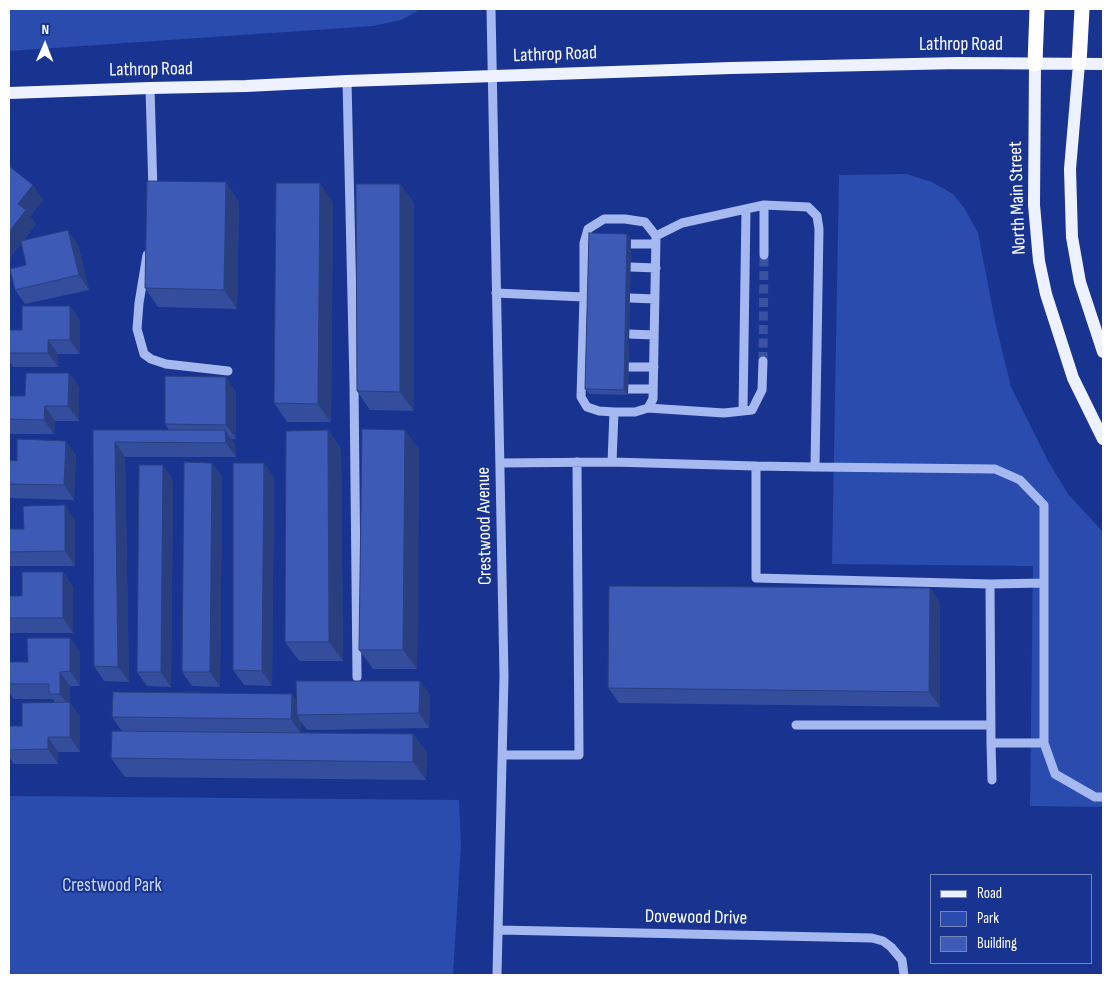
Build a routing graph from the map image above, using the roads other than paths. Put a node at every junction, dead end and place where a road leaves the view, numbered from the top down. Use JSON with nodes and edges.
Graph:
{"nodes":[{"id":1,"x":491,"y":9,"type":"edge"},
{"id":2,"x":1037,"y":9,"type":"edge"},
{"id":3,"x":1082,"y":9,"type":"edge"},
{"id":4,"x":1035,"y":64,"type":"junction"},
{"id":5,"x":1079,"y":64,"type":"junction"},
{"id":6,"x":1103,"y":64,"type":"edge"},
{"id":7,"x":492,"y":76,"type":"junction"},
{"id":8,"x":347,"y":81,"type":"junction"},
{"id":9,"x":150,"y":88,"type":"junction"},
{"id":10,"x":9,"y":93,"type":"edge"},
{"id":11,"x":153,"y":197,"type":"edge"},
{"id":12,"x":764,"y":205,"type":"junction"},
{"id":13,"x":746,"y":209,"type":"junction"},
{"id":14,"x":656,"y":240,"type":"junction"},
{"id":15,"x":149,"y":243,"type":"edge"},
{"id":16,"x":630,"y":244,"type":"dead end"},
{"id":17,"x":764,"y":255,"type":"tunnel mouth"},
{"id":18,"x":630,"y":267,"type":"dead end"},
{"id":19,"x":656,"y":268,"type":"junction"},
{"id":20,"x":496,"y":293,"type":"junction"},
{"id":21,"x":588,"y":297,"type":"junction"},
{"id":22,"x":630,"y":298,"type":"dead end"},
{"id":23,"x":655,"y":299,"type":"junction"},
{"id":24,"x":629,"y":334,"type":"dead end"},
{"id":25,"x":654,"y":335,"type":"junction"},
{"id":26,"x":1103,"y":352,"type":"edge"},
{"id":27,"x":763,"y":361,"type":"tunnel mouth"},
{"id":28,"x":628,"y":367,"type":"dead end"},
{"id":29,"x":654,"y":367,"type":"junction"},
{"id":30,"x":228,"y":371,"type":"dead end"},
{"id":31,"x":628,"y":389,"type":"dead end"},
{"id":32,"x":653,"y":389,"type":"junction"},
{"id":33,"x":648,"y":408,"type":"junction"},
{"id":34,"x":743,"y":411,"type":"junction"},
{"id":35,"x":614,"y":412,"type":"junction"},
{"id":36,"x":1103,"y":439,"type":"edge"},
{"id":37,"x":577,"y":462,"type":"junction"},
{"id":38,"x":612,"y":462,"type":"junction"},
{"id":39,"x":500,"y":463,"type":"junction"},
{"id":40,"x":756,"y":466,"type":"junction"},
{"id":41,"x":815,"y":467,"type":"junction"},
{"id":42,"x":1044,"y":583,"type":"junction"},
{"id":43,"x":990,"y":584,"type":"junction"},
{"id":44,"x":357,"y":676,"type":"dead end"},
{"id":45,"x":796,"y":725,"type":"dead end"},
{"id":46,"x":991,"y":725,"type":"junction"},
{"id":47,"x":992,"y":743,"type":"junction"},
{"id":48,"x":1044,"y":743,"type":"junction"},
{"id":49,"x":503,"y":755,"type":"junction"},
{"id":50,"x":992,"y":780,"type":"dead end"},
{"id":51,"x":1103,"y":797,"type":"edge"},
{"id":52,"x":499,"y":930,"type":"junction"},
{"id":53,"x":497,"y":975,"type":"edge"},
{"id":54,"x":904,"y":975,"type":"edge"}],
"edges":[{"from":1,"to":7,"type":"street","name":"Crestwood Avenue"},
{"from":2,"to":4,"type":"highway"},
{"from":3,"to":5,"type":"highway"},
{"from":4,"to":5,"type":"main road","name":"Lathrop Road"},
{"from":4,"to":7,"type":"main road","name":"Lathrop Road"},
{"from":4,"to":36,"type":"main road","name":"North Main Street"},
{"from":5,"to":6,"type":"main road","name":"Lathrop Road"},
{"from":5,"to":26,"type":"main road"},
{"from":7,"to":8,"type":"main road","name":"Lathrop Road"},
{"from":7,"to":20,"type":"street","name":"Crestwood Avenue"},
{"from":8,"to":9,"type":"main road","name":"Lathrop Road"},
{"from":8,"to":44,"type":"street"},
{"from":9,"to":10,"type":"main road","name":"Lathrop Road"},
{"from":9,"to":11,"type":"street"},
{"from":12,"to":13,"type":"street"},
{"from":12,"to":17,"type":"street"},
{"from":12,"to":41,"type":"street"},
{"from":13,"to":14,"type":"street"},
{"from":13,"to":34,"type":"street"},
{"from":14,"to":16,"type":"street"},
{"from":14,"to":19,"type":"street"},
{"from":14,"to":21,"type":"street"},
{"from":15,"to":30,"type":"street"},
{"from":18,"to":19,"type":"street"},
{"from":19,"to":23,"type":"street"},
{"from":20,"to":21,"type":"street"},
{"from":20,"to":39,"type":"street","name":"Crestwood Avenue"},
{"from":21,"to":35,"type":"street"},
{"from":22,"to":23,"type":"street"},
{"from":23,"to":25,"type":"street"},
{"from":24,"to":25,"type":"street"},
{"from":25,"to":29,"type":"street"},
{"from":27,"to":34,"type":"street"},
{"from":28,"to":29,"type":"street"},
{"from":29,"to":32,"type":"street"},
{"from":31,"to":32,"type":"street"},
{"from":32,"to":33,"type":"street"},
{"from":33,"to":34,"type":"street"},
{"from":33,"to":35,"type":"street"},
{"from":35,"to":38,"type":"street"},
{"from":37,"to":38,"type":"street"},
{"from":37,"to":39,"type":"street"},
{"from":37,"to":49,"type":"street"},
{"from":38,"to":40,"type":"street"},
{"from":39,"to":49,"type":"street","name":"Crestwood Avenue"},
{"from":40,"to":41,"type":"street"},
{"from":40,"to":43,"type":"street"},
{"from":41,"to":42,"type":"street"},
{"from":42,"to":43,"type":"street"},
{"from":42,"to":48,"type":"street"},
{"from":43,"to":46,"type":"street"},
{"from":45,"to":46,"type":"street"},
{"from":46,"to":47,"type":"street"},
{"from":47,"to":48,"type":"street"},
{"from":47,"to":50,"type":"street"},
{"from":48,"to":51,"type":"street"},
{"from":49,"to":52,"type":"street","name":"Crestwood Avenue"},
{"from":52,"to":53,"type":"street","name":"Crestwood Avenue"},
{"from":52,"to":54,"type":"street","name":"Dovewood Drive"}]}
